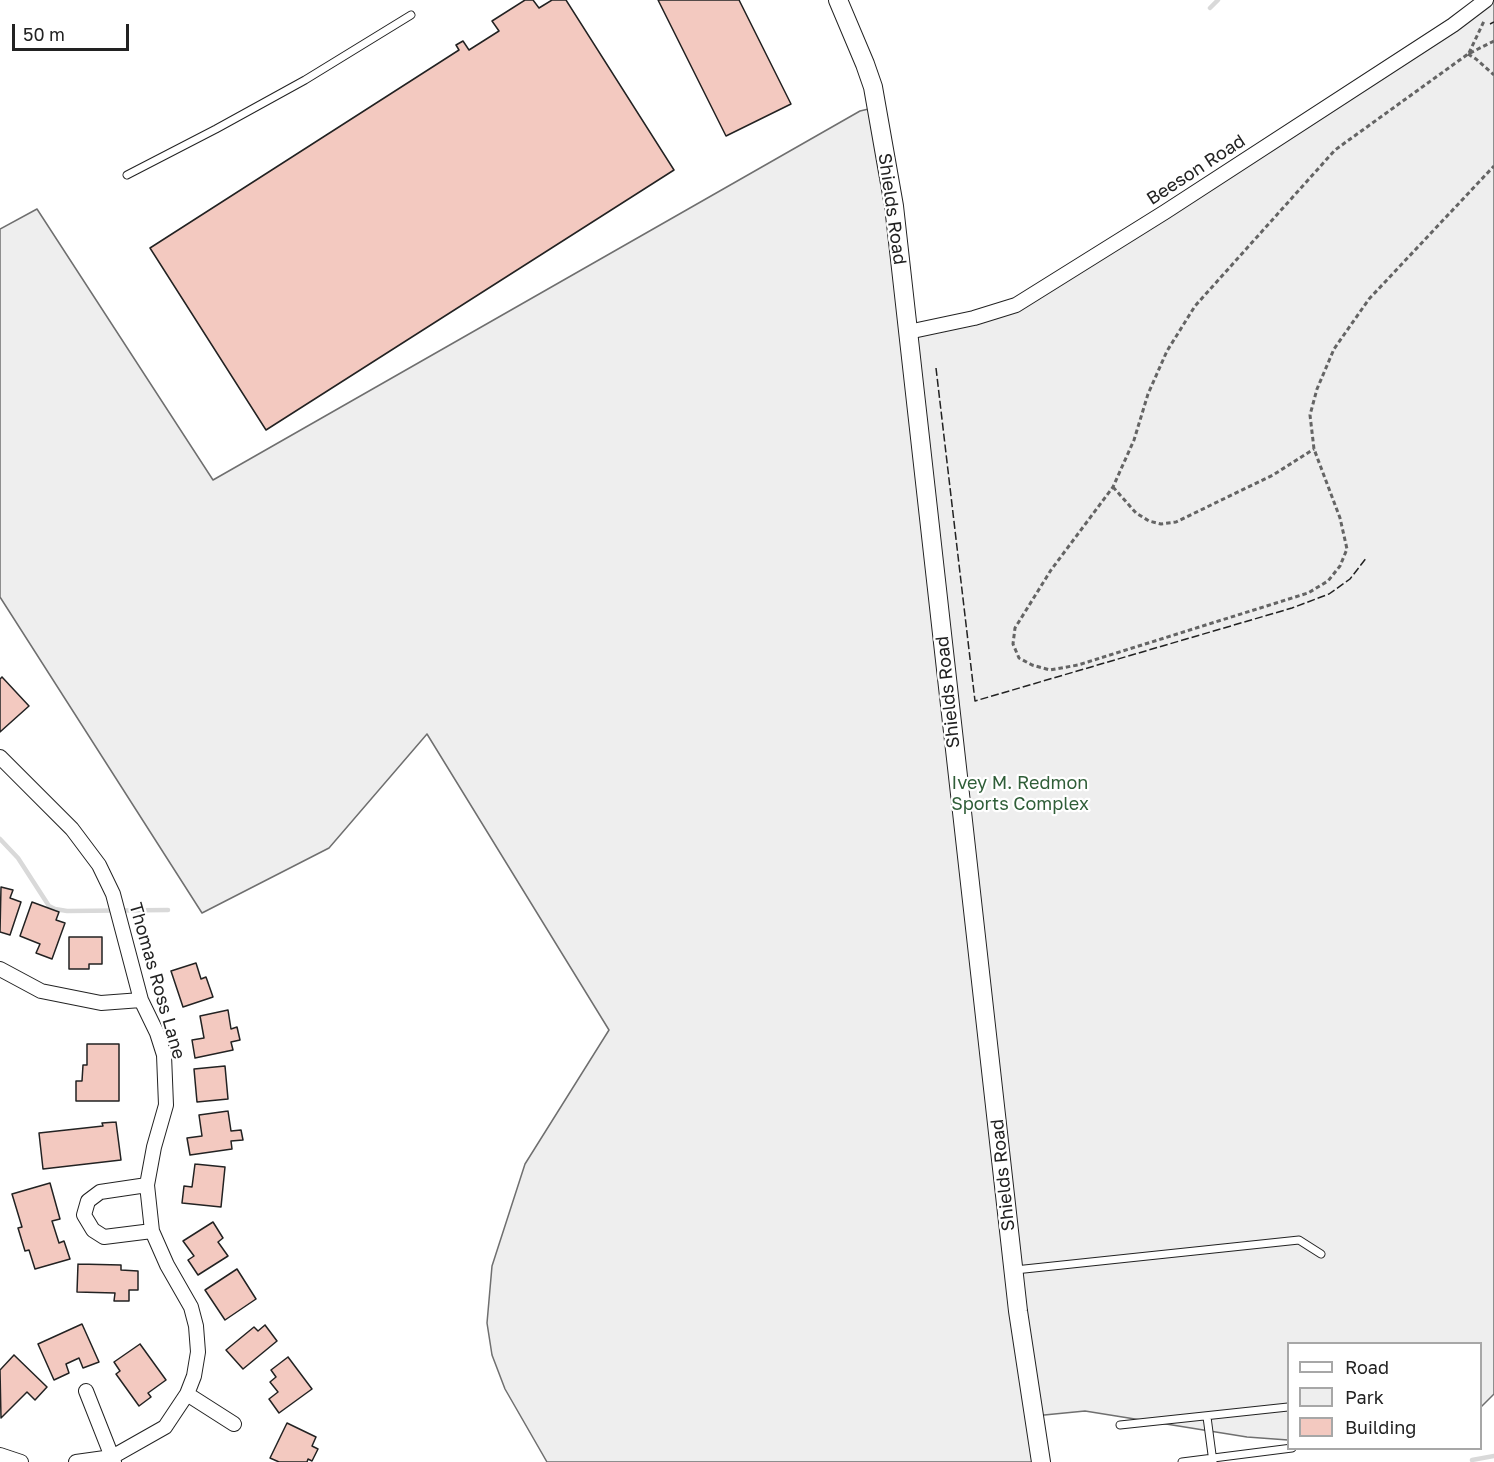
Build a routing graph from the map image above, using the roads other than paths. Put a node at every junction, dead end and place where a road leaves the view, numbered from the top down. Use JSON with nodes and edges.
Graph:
{"nodes":[{"id":1,"x":838,"y":0,"type":"edge"},
{"id":2,"x":1486,"y":0,"type":"edge"},
{"id":3,"x":411,"y":15,"type":"dead end"},
{"id":4,"x":127,"y":175,"type":"dead end"},
{"id":5,"x":908,"y":332,"type":"junction"},
{"id":6,"x":0,"y":757,"type":"edge"},
{"id":7,"x":0,"y":969,"type":"edge"},
{"id":8,"x":141,"y":1000,"type":"junction"},
{"id":9,"x":147,"y":1185,"type":"junction"},
{"id":10,"x":152,"y":1231,"type":"junction"},
{"id":11,"x":1321,"y":1254,"type":"dead end"},
{"id":12,"x":1013,"y":1270,"type":"junction"},
{"id":13,"x":86,"y":1390,"type":"dead end"},
{"id":14,"x":187,"y":1394,"type":"junction"},
{"id":15,"x":1287,"y":1407,"type":"edge"},
{"id":16,"x":1207,"y":1417,"type":"junction"},
{"id":17,"x":234,"y":1424,"type":"dead end"},
{"id":18,"x":1120,"y":1425,"type":"dead end"},
{"id":19,"x":1287,"y":1450,"type":"edge"},
{"id":20,"x":0,"y":1455,"type":"edge"},
{"id":21,"x":113,"y":1460,"type":"edge"},
{"id":22,"x":1212,"y":1460,"type":"edge"},
{"id":23,"x":21,"y":1462,"type":"edge"},
{"id":24,"x":76,"y":1462,"type":"edge"},
{"id":25,"x":1041,"y":1462,"type":"edge"},
{"id":26,"x":1182,"y":1462,"type":"edge"}],
"edges":[{"from":1,"to":5,"type":"street","name":"Shields Road"},
{"from":2,"to":5,"type":"street","name":"Beeson Road"},
{"from":3,"to":4,"type":"lane"},
{"from":5,"to":12,"type":"street","name":"Shields Road"},
{"from":6,"to":8,"type":"street","name":"Thomas Ross Lane"},
{"from":7,"to":8,"type":"street"},
{"from":8,"to":9,"type":"street","name":"Thomas Ross Lane"},
{"from":9,"to":10,"type":"street","name":"Thomas Ross Lane"},
{"from":9,"to":10,"type":"street"},
{"from":10,"to":14,"type":"street","name":"Thomas Ross Lane"},
{"from":11,"to":12,"type":"lane"},
{"from":12,"to":25,"type":"street","name":"Shields Road"},
{"from":13,"to":21,"type":"street"},
{"from":14,"to":17,"type":"street"},
{"from":14,"to":21,"type":"street","name":"Thomas Ross Lane"},
{"from":15,"to":16,"type":"lane"},
{"from":16,"to":18,"type":"lane"},
{"from":16,"to":22,"type":"lane"},
{"from":19,"to":22,"type":"lane"},
{"from":20,"to":23,"type":"street"},
{"from":21,"to":24,"type":"street"},
{"from":22,"to":26,"type":"lane"}]}
